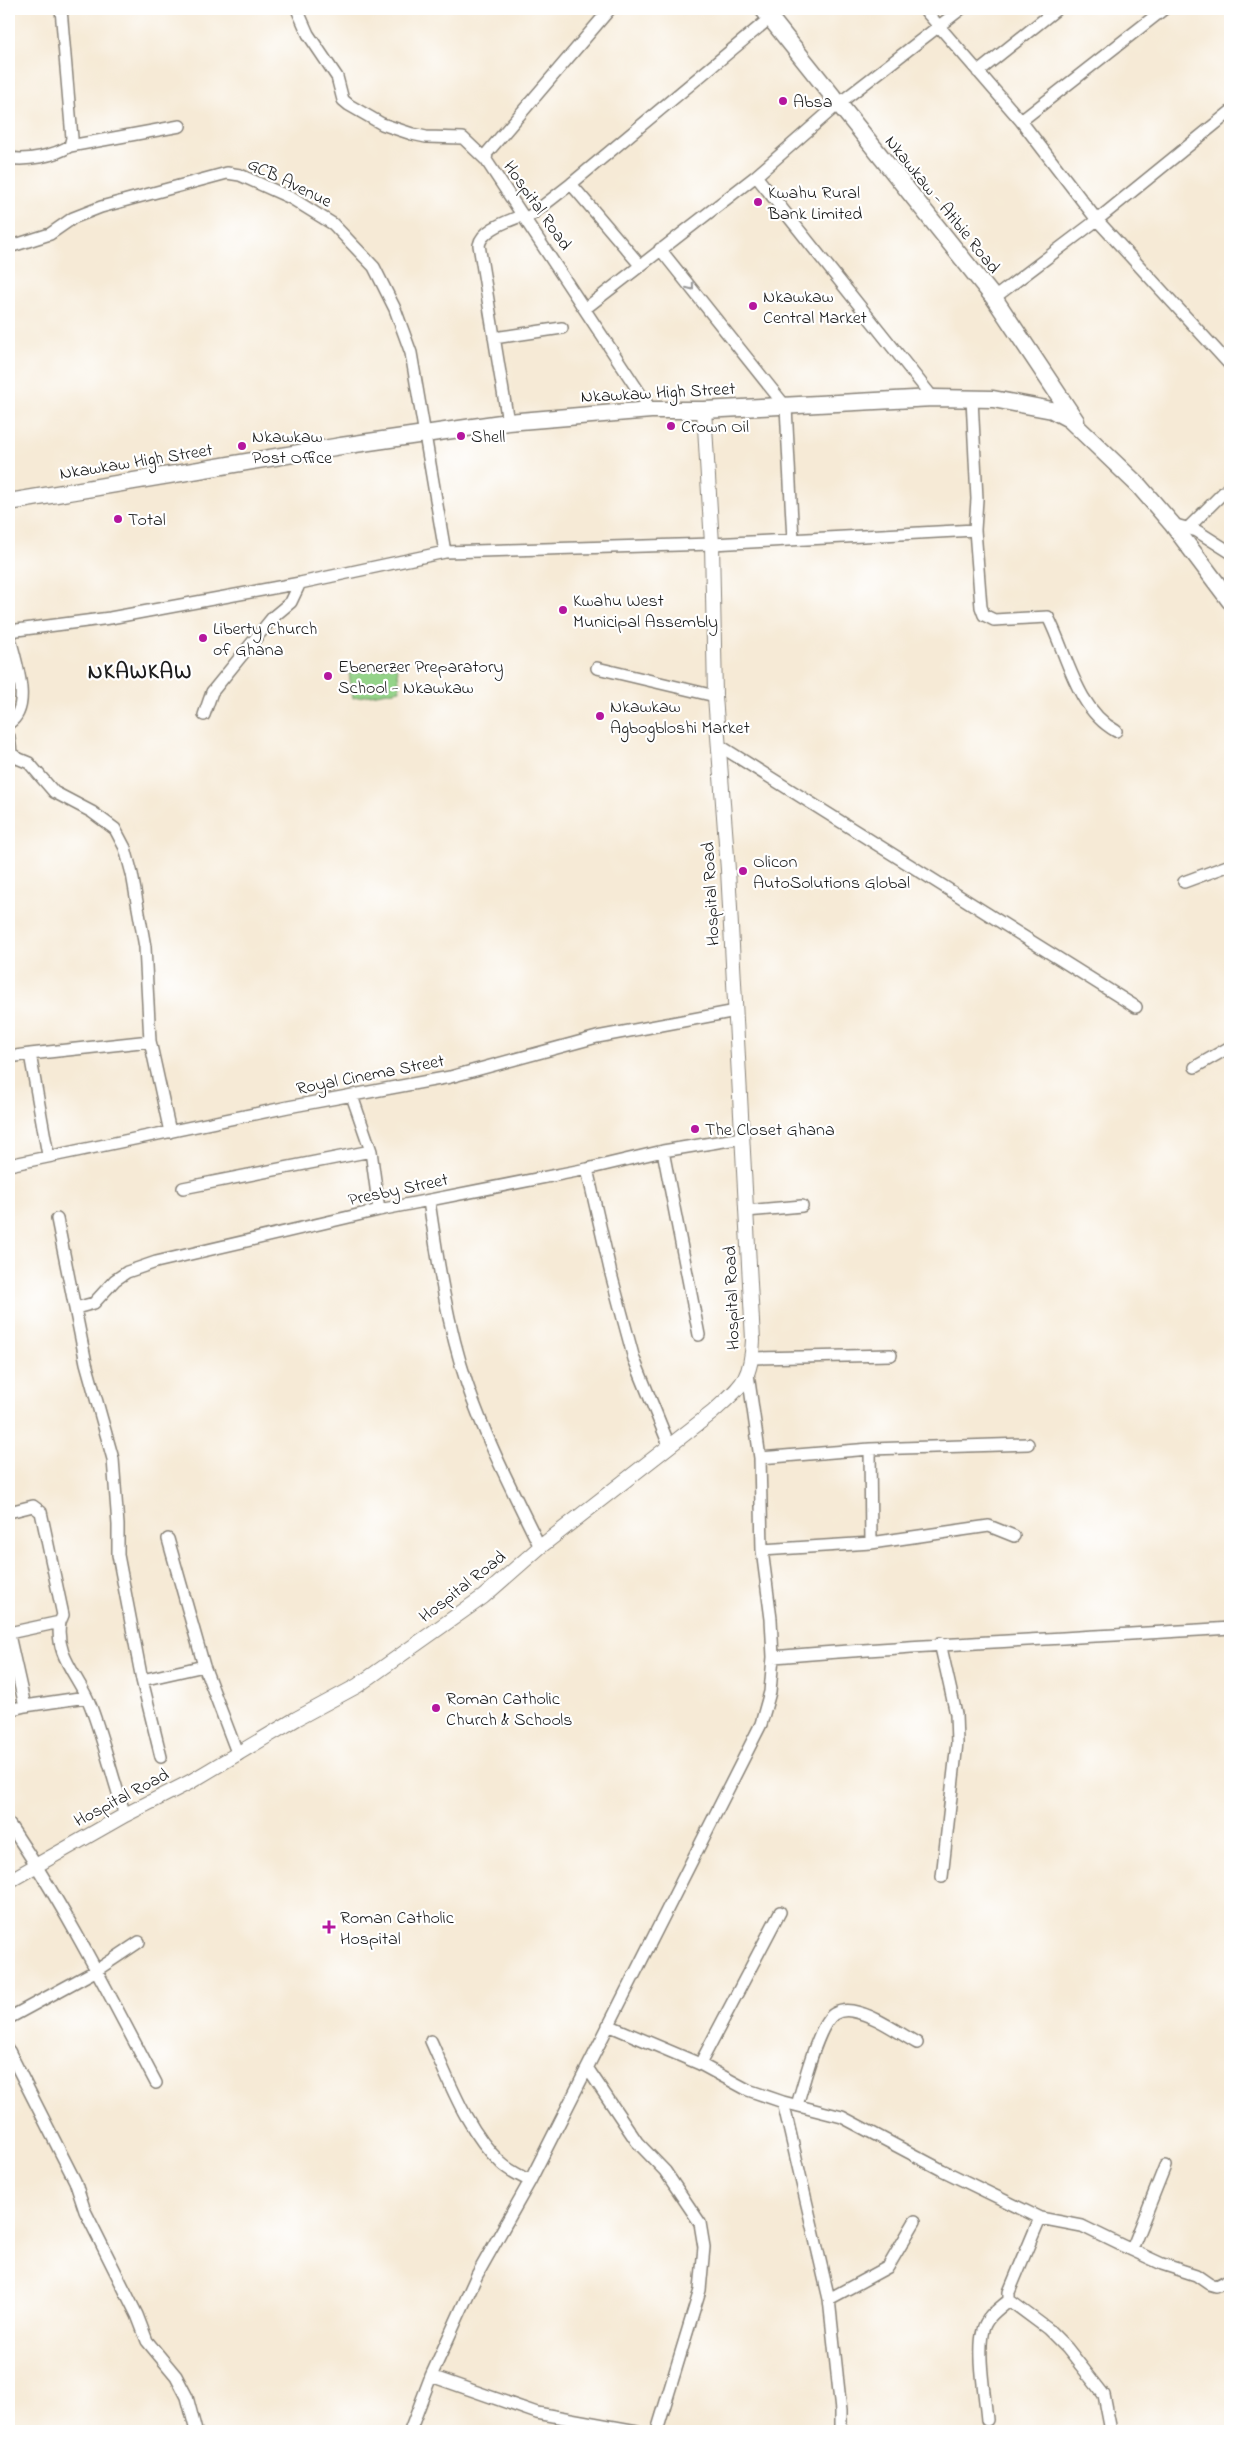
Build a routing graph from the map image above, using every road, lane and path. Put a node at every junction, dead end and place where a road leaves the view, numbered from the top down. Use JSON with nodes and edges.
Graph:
{"nodes":[{"id":1,"x":61,"y":9,"type":"edge"},
{"id":2,"x":297,"y":9,"type":"edge"},
{"id":3,"x":610,"y":9,"type":"edge"},
{"id":4,"x":924,"y":9,"type":"edge"},
{"id":5,"x":961,"y":9,"type":"edge"},
{"id":6,"x":1057,"y":9,"type":"edge"},
{"id":7,"x":1164,"y":9,"type":"edge"},
{"id":8,"x":766,"y":13,"type":"edge"},
{"id":9,"x":938,"y":27,"type":"junction"},
{"id":10,"x":978,"y":72,"type":"junction"},
{"id":11,"x":837,"y":105,"type":"junction"},
{"id":12,"x":1230,"y":112,"type":"edge"},
{"id":13,"x":1021,"y":121,"type":"junction"},
{"id":14,"x":180,"y":126,"type":"dead end"},
{"id":15,"x":70,"y":146,"type":"junction"},
{"id":16,"x":9,"y":158,"type":"edge"},
{"id":17,"x":486,"y":160,"type":"junction"},
{"id":18,"x":756,"y":176,"type":"junction"},
{"id":19,"x":571,"y":184,"type":"junction"},
{"id":20,"x":524,"y":217,"type":"junction"},
{"id":21,"x":1097,"y":220,"type":"junction"},
{"id":22,"x":9,"y":247,"type":"edge"},
{"id":23,"x":660,"y":249,"type":"junction"},
{"id":24,"x":640,"y":265,"type":"junction"},
{"id":25,"x":994,"y":298,"type":"junction"},
{"id":26,"x":586,"y":308,"type":"junction"},
{"id":27,"x":562,"y":328,"type":"dead end"},
{"id":28,"x":494,"y":338,"type":"junction"},
{"id":29,"x":1230,"y":365,"type":"edge"},
{"id":30,"x":933,"y":398,"type":"junction"},
{"id":31,"x":972,"y":399,"type":"junction"},
{"id":32,"x":786,"y":407,"type":"junction"},
{"id":33,"x":652,"y":410,"type":"junction"},
{"id":34,"x":704,"y":410,"type":"junction"},
{"id":35,"x":508,"y":422,"type":"junction"},
{"id":36,"x":1083,"y":431,"type":"junction"},
{"id":37,"x":423,"y":434,"type":"junction"},
{"id":38,"x":1230,"y":486,"type":"edge"},
{"id":39,"x":9,"y":502,"type":"edge"},
{"id":40,"x":1172,"y":524,"type":"junction"},
{"id":41,"x":1189,"y":528,"type":"junction"},
{"id":42,"x":974,"y":530,"type":"junction"},
{"id":43,"x":793,"y":540,"type":"junction"},
{"id":44,"x":712,"y":544,"type":"junction"},
{"id":45,"x":445,"y":552,"type":"junction"},
{"id":46,"x":1230,"y":552,"type":"edge"},
{"id":47,"x":300,"y":583,"type":"junction"},
{"id":48,"x":1230,"y":601,"type":"edge"},
{"id":49,"x":9,"y":632,"type":"edge"},
{"id":50,"x":597,"y":668,"type":"dead end"},
{"id":51,"x":715,"y":696,"type":"junction"},
{"id":52,"x":204,"y":716,"type":"dead end"},
{"id":53,"x":9,"y":723,"type":"edge"},
{"id":54,"x":1116,"y":731,"type":"dead end"},
{"id":55,"x":9,"y":737,"type":"edge"},
{"id":56,"x":720,"y":746,"type":"junction"},
{"id":57,"x":13,"y":762,"type":"edge"},
{"id":58,"x":1230,"y":865,"type":"edge"},
{"id":59,"x":1184,"y":882,"type":"dead end"},
{"id":60,"x":1136,"y":1007,"type":"dead end"},
{"id":61,"x":736,"y":1011,"type":"junction"},
{"id":62,"x":150,"y":1040,"type":"junction"},
{"id":63,"x":1230,"y":1047,"type":"edge"},
{"id":64,"x":30,"y":1054,"type":"junction"},
{"id":65,"x":9,"y":1057,"type":"edge"},
{"id":66,"x":1195,"y":1066,"type":"dead end"},
{"id":67,"x":352,"y":1096,"type":"junction"},
{"id":68,"x":170,"y":1132,"type":"junction"},
{"id":69,"x":742,"y":1138,"type":"junction"},
{"id":70,"x":371,"y":1150,"type":"junction"},
{"id":71,"x":663,"y":1151,"type":"junction"},
{"id":72,"x":48,"y":1155,"type":"junction"},
{"id":73,"x":9,"y":1165,"type":"edge"},
{"id":74,"x":587,"y":1169,"type":"junction"},
{"id":75,"x":183,"y":1188,"type":"dead end"},
{"id":76,"x":429,"y":1201,"type":"junction"},
{"id":77,"x":802,"y":1206,"type":"dead end"},
{"id":78,"x":379,"y":1210,"type":"junction"},
{"id":79,"x":746,"y":1210,"type":"junction"},
{"id":80,"x":57,"y":1219,"type":"dead end"},
{"id":81,"x":76,"y":1308,"type":"junction"},
{"id":82,"x":699,"y":1335,"type":"dead end"},
{"id":83,"x":890,"y":1355,"type":"dead end"},
{"id":84,"x":752,"y":1358,"type":"junction"},
{"id":85,"x":748,"y":1374,"type":"junction"},
{"id":86,"x":1028,"y":1444,"type":"dead end"},
{"id":87,"x":669,"y":1445,"type":"junction"},
{"id":88,"x":870,"y":1449,"type":"junction"},
{"id":89,"x":760,"y":1458,"type":"junction"},
{"id":90,"x":9,"y":1512,"type":"edge"},
{"id":91,"x":1014,"y":1536,"type":"dead end"},
{"id":92,"x":168,"y":1540,"type":"dead end"},
{"id":93,"x":871,"y":1543,"type":"junction"},
{"id":94,"x":540,"y":1548,"type":"junction"},
{"id":95,"x":762,"y":1550,"type":"junction"},
{"id":96,"x":60,"y":1622,"type":"junction"},
{"id":97,"x":1230,"y":1628,"type":"edge"},
{"id":98,"x":9,"y":1634,"type":"edge"},
{"id":99,"x":940,"y":1643,"type":"junction"},
{"id":100,"x":773,"y":1657,"type":"junction"},
{"id":101,"x":204,"y":1666,"type":"junction"},
{"id":102,"x":142,"y":1680,"type":"junction"},
{"id":103,"x":86,"y":1696,"type":"junction"},
{"id":104,"x":25,"y":1706,"type":"junction"},
{"id":105,"x":9,"y":1710,"type":"edge"},
{"id":106,"x":238,"y":1755,"type":"junction"},
{"id":107,"x":161,"y":1757,"type":"dead end"},
{"id":108,"x":125,"y":1815,"type":"junction"},
{"id":109,"x":9,"y":1824,"type":"edge"},
{"id":110,"x":36,"y":1865,"type":"junction"},
{"id":111,"x":942,"y":1877,"type":"dead end"},
{"id":112,"x":9,"y":1881,"type":"edge"},
{"id":113,"x":780,"y":1912,"type":"dead end"},
{"id":114,"x":139,"y":1942,"type":"dead end"},
{"id":115,"x":97,"y":1970,"type":"junction"},
{"id":116,"x":9,"y":2018,"type":"edge"},
{"id":117,"x":608,"y":2024,"type":"junction"},
{"id":118,"x":431,"y":2041,"type":"dead end"},
{"id":119,"x":917,"y":2043,"type":"dead end"},
{"id":120,"x":9,"y":2051,"type":"edge"},
{"id":121,"x":700,"y":2064,"type":"junction"},
{"id":122,"x":588,"y":2068,"type":"junction"},
{"id":123,"x":156,"y":2083,"type":"dead end"},
{"id":124,"x":783,"y":2102,"type":"junction"},
{"id":125,"x":797,"y":2105,"type":"junction"},
{"id":126,"x":1165,"y":2166,"type":"dead end"},
{"id":127,"x":530,"y":2181,"type":"junction"},
{"id":128,"x":1040,"y":2218,"type":"junction"},
{"id":129,"x":915,"y":2221,"type":"dead end"},
{"id":130,"x":1132,"y":2249,"type":"junction"},
{"id":131,"x":1230,"y":2279,"type":"edge"},
{"id":132,"x":828,"y":2299,"type":"junction"},
{"id":133,"x":1009,"y":2300,"type":"junction"},
{"id":134,"x":431,"y":2376,"type":"junction"},
{"id":135,"x":987,"y":2420,"type":"dead end"},
{"id":136,"x":196,"y":2431,"type":"edge"},
{"id":137,"x":410,"y":2431,"type":"edge"},
{"id":138,"x":637,"y":2431,"type":"edge"},
{"id":139,"x":656,"y":2431,"type":"edge"},
{"id":140,"x":841,"y":2431,"type":"edge"},
{"id":141,"x":1110,"y":2431,"type":"edge"}],
"edges":[{"from":1,"to":15,"type":"street"},
{"from":2,"to":17,"type":"street"},
{"from":3,"to":17,"type":"street","name":"Hospital Road"},
{"from":4,"to":9,"type":"street"},
{"from":5,"to":9,"type":"street"},
{"from":6,"to":10,"type":"street"},
{"from":7,"to":13,"type":"street"},
{"from":8,"to":11,"type":"main road","name":"Nkawkaw - Atibie Road"},
{"from":8,"to":19,"type":"street"},
{"from":9,"to":10,"type":"street"},
{"from":9,"to":11,"type":"street"},
{"from":10,"to":13,"type":"street"},
{"from":11,"to":18,"type":"street"},
{"from":11,"to":25,"type":"main road","name":"Nkawkaw - Atibie Road"},
{"from":12,"to":21,"type":"street"},
{"from":13,"to":21,"type":"street"},
{"from":14,"to":15,"type":"street"},
{"from":15,"to":16,"type":"street"},
{"from":17,"to":20,"type":"street","name":"Hospital Road"},
{"from":18,"to":23,"type":"street"},
{"from":18,"to":30,"type":"street"},
{"from":19,"to":20,"type":"street"},
{"from":19,"to":24,"type":"street"},
{"from":20,"to":26,"type":"street","name":"Hospital Road"},
{"from":20,"to":28,"type":"street"},
{"from":21,"to":25,"type":"street"},
{"from":21,"to":29,"type":"street"},
{"from":22,"to":37,"type":"street","name":"GCB Avenue"},
{"from":23,"to":24,"type":"street"},
{"from":23,"to":32,"type":"street","one_way":true},
{"from":24,"to":26,"type":"street"},
{"from":25,"to":36,"type":"main road","name":"Nkawkaw - Atibie Road"},
{"from":26,"to":33,"type":"street","name":"Hospital Road"},
{"from":27,"to":28,"type":"street"},
{"from":28,"to":35,"type":"street"},
{"from":30,"to":31,"type":"main road","name":"Nkawkaw High Street"},
{"from":30,"to":32,"type":"main road","name":"Nkawkaw High Street"},
{"from":31,"to":36,"type":"main road","name":"Nkawkaw High Street"},
{"from":31,"to":42,"type":"street"},
{"from":32,"to":34,"type":"main road","name":"Nkawkaw High Street"},
{"from":32,"to":43,"type":"street"},
{"from":33,"to":34,"type":"main road","name":"Nkawkaw High Street"},
{"from":33,"to":35,"type":"main road","name":"Nkawkaw High Street"},
{"from":34,"to":44,"type":"street","name":"Hospital Road"},
{"from":35,"to":37,"type":"main road","name":"Nkawkaw High Street"},
{"from":36,"to":40,"type":"main road","name":"Nkawkaw High Street"},
{"from":37,"to":39,"type":"main road","name":"Nkawkaw High Street"},
{"from":37,"to":45,"type":"street","name":"GCB Avenue"},
{"from":38,"to":41,"type":"street"},
{"from":40,"to":41,"type":"street"},
{"from":40,"to":48,"type":"main road","name":"Nkawkaw High Street"},
{"from":41,"to":46,"type":"street"},
{"from":42,"to":43,"type":"street"},
{"from":42,"to":54,"type":"street"},
{"from":43,"to":44,"type":"street"},
{"from":44,"to":45,"type":"street"},
{"from":44,"to":51,"type":"street","name":"Hospital Road"},
{"from":45,"to":47,"type":"street"},
{"from":47,"to":49,"type":"street"},
{"from":47,"to":52,"type":"street"},
{"from":49,"to":53,"type":"street"},
{"from":50,"to":51,"type":"street"},
{"from":51,"to":56,"type":"street","name":"Hospital Road"},
{"from":55,"to":57,"type":"street"},
{"from":56,"to":60,"type":"street"},
{"from":56,"to":61,"type":"street","name":"Hospital Road"},
{"from":57,"to":62,"type":"street"},
{"from":58,"to":59,"type":"street"},
{"from":61,"to":67,"type":"street","name":"Royal Cinema Street"},
{"from":61,"to":69,"type":"street","name":"Hospital Road"},
{"from":62,"to":64,"type":"street"},
{"from":62,"to":68,"type":"street"},
{"from":63,"to":66,"type":"street"},
{"from":64,"to":65,"type":"street"},
{"from":64,"to":72,"type":"street"},
{"from":67,"to":68,"type":"street","name":"Royal Cinema Street"},
{"from":67,"to":70,"type":"street"},
{"from":68,"to":72,"type":"street","name":"Royal Cinema Street"},
{"from":69,"to":71,"type":"street","name":"Presby Street"},
{"from":69,"to":79,"type":"street","name":"Hospital Road"},
{"from":70,"to":75,"type":"street"},
{"from":70,"to":78,"type":"street"},
{"from":71,"to":74,"type":"street","name":"Presby Street"},
{"from":71,"to":82,"type":"street"},
{"from":72,"to":73,"type":"street","name":"Royal Cinema Street"},
{"from":74,"to":76,"type":"street","name":"Presby Street"},
{"from":74,"to":87,"type":"street"},
{"from":76,"to":78,"type":"street","name":"Presby Street"},
{"from":76,"to":94,"type":"street"},
{"from":77,"to":79,"type":"street"},
{"from":78,"to":81,"type":"street","name":"Presby Street"},
{"from":79,"to":84,"type":"street","name":"Hospital Road"},
{"from":80,"to":81,"type":"street"},
{"from":81,"to":102,"type":"street"},
{"from":83,"to":84,"type":"street"},
{"from":84,"to":85,"type":"street","name":"Hospital Road"},
{"from":85,"to":87,"type":"street","name":"Hospital Road"},
{"from":85,"to":89,"type":"street"},
{"from":86,"to":88,"type":"street"},
{"from":87,"to":94,"type":"street","name":"Hospital Road"},
{"from":88,"to":89,"type":"street"},
{"from":88,"to":93,"type":"street"},
{"from":89,"to":95,"type":"street"},
{"from":90,"to":96,"type":"street"},
{"from":91,"to":93,"type":"street"},
{"from":92,"to":101,"type":"street"},
{"from":93,"to":95,"type":"street"},
{"from":94,"to":106,"type":"street","name":"Hospital Road"},
{"from":95,"to":100,"type":"street"},
{"from":96,"to":98,"type":"street"},
{"from":96,"to":103,"type":"street"},
{"from":97,"to":99,"type":"street"},
{"from":98,"to":104,"type":"street"},
{"from":99,"to":100,"type":"street"},
{"from":99,"to":111,"type":"street"},
{"from":100,"to":117,"type":"street"},
{"from":101,"to":102,"type":"street"},
{"from":101,"to":106,"type":"street"},
{"from":102,"to":107,"type":"street"},
{"from":103,"to":104,"type":"street"},
{"from":103,"to":108,"type":"street"},
{"from":104,"to":105,"type":"street"},
{"from":106,"to":108,"type":"street","name":"Hospital Road"},
{"from":108,"to":110,"type":"street","name":"Hospital Road"},
{"from":109,"to":110,"type":"street"},
{"from":110,"to":112,"type":"street","name":"Hospital Road"},
{"from":110,"to":115,"type":"street"},
{"from":113,"to":121,"type":"street"},
{"from":114,"to":115,"type":"street"},
{"from":115,"to":116,"type":"street"},
{"from":115,"to":123,"type":"street"},
{"from":117,"to":121,"type":"street"},
{"from":117,"to":122,"type":"street"},
{"from":118,"to":127,"type":"street"},
{"from":119,"to":125,"type":"street"},
{"from":120,"to":136,"type":"street"},
{"from":121,"to":124,"type":"street"},
{"from":122,"to":127,"type":"street"},
{"from":122,"to":139,"type":"street"},
{"from":124,"to":125,"type":"street"},
{"from":124,"to":132,"type":"street"},
{"from":125,"to":128,"type":"street"},
{"from":126,"to":130,"type":"street"},
{"from":127,"to":134,"type":"street"},
{"from":128,"to":130,"type":"street"},
{"from":128,"to":133,"type":"street"},
{"from":129,"to":132,"type":"street"},
{"from":130,"to":131,"type":"street"},
{"from":132,"to":140,"type":"street"},
{"from":133,"to":135,"type":"street"},
{"from":133,"to":141,"type":"street"},
{"from":134,"to":137,"type":"street"},
{"from":134,"to":138,"type":"street"}]}
